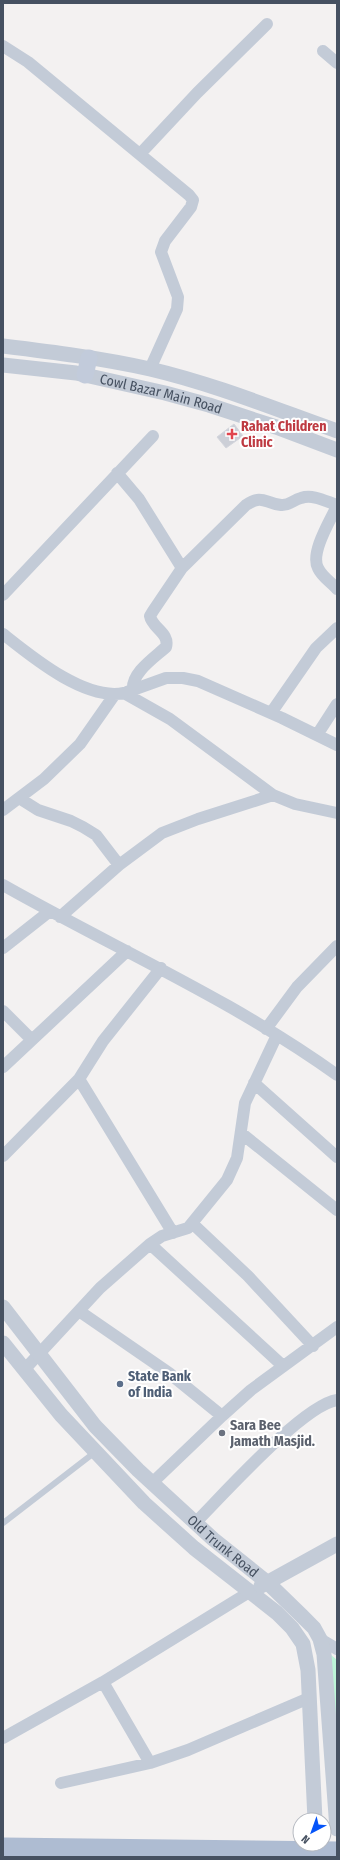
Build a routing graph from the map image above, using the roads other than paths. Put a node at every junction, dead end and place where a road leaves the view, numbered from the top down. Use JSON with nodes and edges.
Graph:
{"nodes":[{"id":1,"x":267,"y":24,"type":"dead end"},
{"id":2,"x":3,"y":46,"type":"edge"},
{"id":3,"x":323,"y":51,"type":"dead end"},
{"id":4,"x":337,"y":63,"type":"edge"},
{"id":5,"x":140,"y":154,"type":"junction"},
{"id":6,"x":3,"y":346,"type":"edge"},
{"id":7,"x":89,"y":358,"type":"junction"},
{"id":8,"x":3,"y":365,"type":"edge"},
{"id":9,"x":150,"y":369,"type":"junction"},
{"id":10,"x":85,"y":375,"type":"junction"},
{"id":11,"x":337,"y":431,"type":"edge"},
{"id":12,"x":153,"y":436,"type":"dead end"},
{"id":13,"x":337,"y":450,"type":"edge"},
{"id":14,"x":117,"y":473,"type":"junction"},
{"id":15,"x":337,"y":506,"type":"edge"},
{"id":16,"x":334,"y":520,"type":"edge"},
{"id":17,"x":182,"y":568,"type":"junction"},
{"id":18,"x":337,"y":589,"type":"edge"},
{"id":19,"x":3,"y":595,"type":"edge"},
{"id":20,"x":337,"y":628,"type":"edge"},
{"id":21,"x":3,"y":634,"type":"edge"},
{"id":22,"x":124,"y":692,"type":"junction"},
{"id":23,"x":337,"y":704,"type":"edge"},
{"id":24,"x":271,"y":713,"type":"junction"},
{"id":25,"x":317,"y":734,"type":"junction"},
{"id":26,"x":337,"y":745,"type":"edge"},
{"id":27,"x":273,"y":795,"type":"junction"},
{"id":28,"x":19,"y":798,"type":"junction"},
{"id":29,"x":3,"y":810,"type":"edge"},
{"id":30,"x":336,"y":814,"type":"edge"},
{"id":31,"x":119,"y":865,"type":"junction"},
{"id":32,"x":3,"y":885,"type":"edge"},
{"id":33,"x":55,"y":914,"type":"junction"},
{"id":34,"x":337,"y":946,"type":"edge"},
{"id":35,"x":3,"y":948,"type":"edge"},
{"id":36,"x":128,"y":951,"type":"junction"},
{"id":37,"x":161,"y":968,"type":"junction"},
{"id":38,"x":3,"y":1010,"type":"edge"},
{"id":39,"x":271,"y":1032,"type":"junction"},
{"id":40,"x":32,"y":1040,"type":"junction"},
{"id":41,"x":3,"y":1067,"type":"edge"},
{"id":42,"x":337,"y":1076,"type":"edge"},
{"id":43,"x":79,"y":1080,"type":"junction"},
{"id":44,"x":254,"y":1083,"type":"junction"},
{"id":45,"x":241,"y":1133,"type":"junction"},
{"id":46,"x":3,"y":1156,"type":"edge"},
{"id":47,"x":337,"y":1156,"type":"edge"},
{"id":48,"x":337,"y":1210,"type":"edge"},
{"id":49,"x":193,"y":1224,"type":"junction"},
{"id":50,"x":173,"y":1233,"type":"junction"},
{"id":51,"x":150,"y":1244,"type":"junction"},
{"id":52,"x":3,"y":1307,"type":"edge"},
{"id":53,"x":78,"y":1311,"type":"junction"},
{"id":54,"x":337,"y":1327,"type":"edge"},
{"id":55,"x":3,"y":1343,"type":"edge"},
{"id":56,"x":314,"y":1346,"type":"junction"},
{"id":57,"x":39,"y":1354,"type":"junction"},
{"id":58,"x":283,"y":1366,"type":"junction"},
{"id":59,"x":25,"y":1370,"type":"junction"},
{"id":60,"x":337,"y":1400,"type":"edge"},
{"id":61,"x":222,"y":1416,"type":"junction"},
{"id":62,"x":95,"y":1452,"type":"junction"},
{"id":63,"x":152,"y":1483,"type":"junction"},
{"id":64,"x":3,"y":1523,"type":"edge"},
{"id":65,"x":195,"y":1523,"type":"junction"},
{"id":66,"x":337,"y":1544,"type":"edge"},
{"id":67,"x":268,"y":1583,"type":"junction"},
{"id":68,"x":251,"y":1591,"type":"junction"},
{"id":69,"x":320,"y":1639,"type":"junction"},
{"id":70,"x":337,"y":1649,"type":"edge"},
{"id":71,"x":103,"y":1682,"type":"junction"},
{"id":72,"x":309,"y":1698,"type":"junction"},
{"id":73,"x":3,"y":1738,"type":"edge"},
{"id":74,"x":150,"y":1763,"type":"junction"},
{"id":75,"x":61,"y":1783,"type":"dead end"},
{"id":76,"x":315,"y":1812,"type":"edge"},
{"id":77,"x":337,"y":1829,"type":"edge"},
{"id":78,"x":3,"y":1847,"type":"edge"},
{"id":79,"x":292,"y":1850,"type":"edge"}],
"edges":[{"from":1,"to":5,"type":"street"},
{"from":2,"to":5,"type":"street"},
{"from":3,"to":4,"type":"street"},
{"from":5,"to":9,"type":"street"},
{"from":6,"to":7,"type":"street"},
{"from":7,"to":9,"type":"street"},
{"from":7,"to":10,"type":"main road"},
{"from":8,"to":10,"type":"street","name":"Cowl Bazar Main Road"},
{"from":9,"to":11,"type":"street"},
{"from":10,"to":13,"type":"street","name":"Cowl Bazar Main Road"},
{"from":12,"to":14,"type":"street"},
{"from":14,"to":17,"type":"street"},
{"from":14,"to":19,"type":"street"},
{"from":15,"to":16,"type":"street"},
{"from":15,"to":17,"type":"street"},
{"from":16,"to":18,"type":"street"},
{"from":17,"to":22,"type":"street"},
{"from":20,"to":24,"type":"street"},
{"from":21,"to":22,"type":"street"},
{"from":22,"to":24,"type":"street"},
{"from":22,"to":27,"type":"street"},
{"from":22,"to":28,"type":"street"},
{"from":23,"to":25,"type":"street"},
{"from":24,"to":25,"type":"street"},
{"from":25,"to":26,"type":"street"},
{"from":27,"to":30,"type":"street"},
{"from":27,"to":31,"type":"street"},
{"from":28,"to":29,"type":"street"},
{"from":28,"to":31,"type":"street"},
{"from":31,"to":33,"type":"street"},
{"from":32,"to":33,"type":"street"},
{"from":33,"to":35,"type":"street"},
{"from":33,"to":36,"type":"street"},
{"from":34,"to":39,"type":"street"},
{"from":36,"to":37,"type":"street"},
{"from":36,"to":40,"type":"street"},
{"from":37,"to":39,"type":"street"},
{"from":37,"to":43,"type":"street"},
{"from":38,"to":40,"type":"street"},
{"from":39,"to":42,"type":"street"},
{"from":39,"to":44,"type":"street"},
{"from":40,"to":41,"type":"street"},
{"from":43,"to":46,"type":"street"},
{"from":43,"to":50,"type":"street"},
{"from":44,"to":45,"type":"street"},
{"from":44,"to":47,"type":"street"},
{"from":45,"to":48,"type":"street"},
{"from":45,"to":49,"type":"street"},
{"from":49,"to":50,"type":"street"},
{"from":49,"to":56,"type":"street"},
{"from":50,"to":51,"type":"street"},
{"from":51,"to":53,"type":"street"},
{"from":51,"to":58,"type":"street"},
{"from":52,"to":57,"type":"street","name":"Old Trunk Road"},
{"from":53,"to":57,"type":"street"},
{"from":53,"to":61,"type":"street"},
{"from":54,"to":56,"type":"street"},
{"from":55,"to":59,"type":"street"},
{"from":56,"to":58,"type":"street"},
{"from":57,"to":59,"type":"street"},
{"from":57,"to":63,"type":"street","name":"Old Trunk Road"},
{"from":58,"to":61,"type":"street"},
{"from":59,"to":62,"type":"street"},
{"from":60,"to":65,"type":"street"},
{"from":61,"to":63,"type":"street"},
{"from":62,"to":64,"type":"lane"},
{"from":62,"to":68,"type":"street"},
{"from":63,"to":65,"type":"street","name":"Old Trunk Road"},
{"from":65,"to":67,"type":"street","name":"Old Trunk Road"},
{"from":66,"to":67,"type":"street"},
{"from":67,"to":68,"type":"street"},
{"from":67,"to":69,"type":"street","name":"Old Trunk Road"},
{"from":68,"to":71,"type":"street"},
{"from":68,"to":72,"type":"street"},
{"from":69,"to":70,"type":"street"},
{"from":69,"to":77,"type":"street","name":"Old Trunk Road"},
{"from":71,"to":73,"type":"street"},
{"from":71,"to":74,"type":"street"},
{"from":72,"to":74,"type":"street"},
{"from":72,"to":76,"type":"street"},
{"from":74,"to":75,"type":"street"},
{"from":78,"to":79,"type":"main road"}]}
